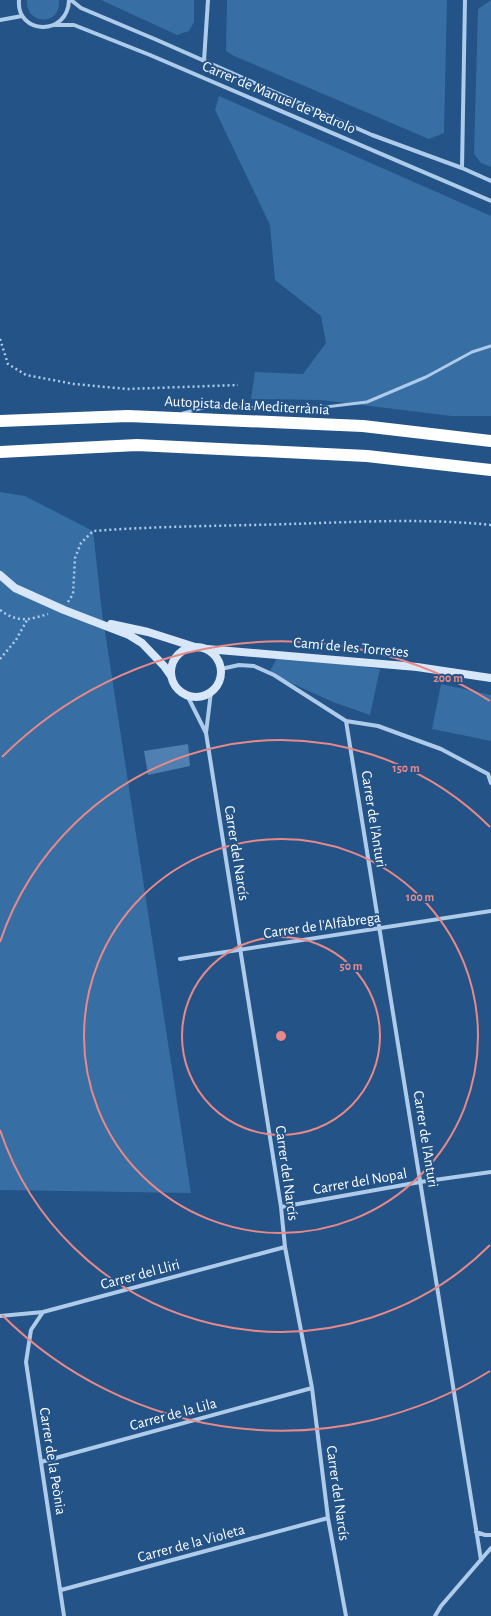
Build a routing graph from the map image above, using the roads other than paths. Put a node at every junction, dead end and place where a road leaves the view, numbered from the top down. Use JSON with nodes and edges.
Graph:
{"nodes":[{"id":1,"x":12,"y":0,"type":"edge"},
{"id":2,"x":70,"y":0,"type":"edge"},
{"id":3,"x":208,"y":0,"type":"edge"},
{"id":4,"x":465,"y":0,"type":"edge"},
{"id":5,"x":18,"y":2,"type":"edge"},
{"id":6,"x":22,"y":16,"type":"junction"},
{"id":7,"x":0,"y":20,"type":"edge"},
{"id":8,"x":54,"y":25,"type":"junction"},
{"id":9,"x":204,"y":61,"type":"junction"},
{"id":10,"x":462,"y":168,"type":"junction"},
{"id":11,"x":491,"y":181,"type":"edge"},
{"id":12,"x":491,"y":201,"type":"edge"},
{"id":13,"x":491,"y":346,"type":"edge"},
{"id":14,"x":166,"y":418,"type":"junction"},
{"id":15,"x":0,"y":421,"type":"edge"},
{"id":16,"x":491,"y":441,"type":"edge"},
{"id":17,"x":0,"y":452,"type":"edge"},
{"id":18,"x":491,"y":470,"type":"edge"},
{"id":19,"x":0,"y":575,"type":"edge"},
{"id":20,"x":87,"y":618,"type":"junction"},
{"id":21,"x":195,"y":647,"type":"junction"},
{"id":22,"x":207,"y":649,"type":"junction"},
{"id":23,"x":221,"y":669,"type":"junction"},
{"id":24,"x":172,"y":676,"type":"junction"},
{"id":25,"x":491,"y":678,"type":"edge"},
{"id":26,"x":211,"y":692,"type":"junction"},
{"id":27,"x":187,"y":695,"type":"junction"},
{"id":28,"x":346,"y":721,"type":"junction"},
{"id":29,"x":206,"y":733,"type":"junction"},
{"id":30,"x":491,"y":783,"type":"edge"},
{"id":31,"x":491,"y":911,"type":"edge"},
{"id":32,"x":380,"y":929,"type":"junction"},
{"id":33,"x":240,"y":950,"type":"junction"},
{"id":34,"x":180,"y":959,"type":"dead end"},
{"id":35,"x":491,"y":1172,"type":"edge"},
{"id":36,"x":420,"y":1182,"type":"junction"},
{"id":37,"x":281,"y":1207,"type":"junction"},
{"id":38,"x":285,"y":1247,"type":"junction"},
{"id":39,"x":43,"y":1312,"type":"junction"},
{"id":40,"x":0,"y":1316,"type":"edge"},
{"id":41,"x":312,"y":1388,"type":"junction"},
{"id":42,"x":41,"y":1462,"type":"junction"},
{"id":43,"x":328,"y":1518,"type":"junction"},
{"id":44,"x":476,"y":1532,"type":"junction"},
{"id":45,"x":491,"y":1535,"type":"edge"},
{"id":46,"x":491,"y":1548,"type":"edge"},
{"id":47,"x":481,"y":1560,"type":"junction"},
{"id":48,"x":61,"y":1590,"type":"junction"},
{"id":49,"x":64,"y":1616,"type":"edge"},
{"id":50,"x":346,"y":1616,"type":"edge"},
{"id":51,"x":434,"y":1616,"type":"edge"}],
"edges":[{"from":1,"to":5,"type":"street"},
{"from":2,"to":8,"type":"street"},
{"from":2,"to":9,"type":"street","name":"Carrer de Manuel de Pedrolo"},
{"from":3,"to":9,"type":"street"},
{"from":4,"to":10,"type":"street"},
{"from":5,"to":6,"type":"street"},
{"from":6,"to":7,"type":"street"},
{"from":6,"to":8,"type":"street","name":"Carrer de Manuel de Pedrolo"},
{"from":8,"to":12,"type":"street","name":"Carrer de Manuel de Pedrolo"},
{"from":9,"to":10,"type":"street","name":"Carrer de Manuel de Pedrolo"},
{"from":10,"to":11,"type":"street","name":"Carrer de Manuel de Pedrolo"},
{"from":13,"to":14,"type":"lane"},
{"from":14,"to":15,"type":"highway","name":"Autopista de la Mediterrània"},
{"from":14,"to":16,"type":"highway","name":"Autopista de la Mediterrània"},
{"from":17,"to":18,"type":"highway"},
{"from":19,"to":20,"type":"street"},
{"from":20,"to":21,"type":"street"},
{"from":20,"to":24,"type":"street"},
{"from":21,"to":22,"type":"street"},
{"from":21,"to":24,"type":"street"},
{"from":22,"to":23,"type":"street"},
{"from":22,"to":25,"type":"street","name":"Camí de les Torretes"},
{"from":23,"to":26,"type":"street"},
{"from":23,"to":28,"type":"street"},
{"from":24,"to":27,"type":"street"},
{"from":26,"to":27,"type":"street"},
{"from":26,"to":29,"type":"street","name":"Carrer del Narcís"},
{"from":27,"to":29,"type":"street","name":"Carrer del Narcís"},
{"from":28,"to":30,"type":"street"},
{"from":28,"to":32,"type":"street","name":"Carrer de l'Anturi"},
{"from":29,"to":33,"type":"street","name":"Carrer del Narcís"},
{"from":31,"to":32,"type":"street","name":"Carrer de l'Alfàbrega"},
{"from":32,"to":33,"type":"street","name":"Carrer de l'Alfàbrega"},
{"from":32,"to":36,"type":"street","name":"Carrer de l'Anturi"},
{"from":33,"to":34,"type":"street","name":"Carrer de l'Alfàbrega"},
{"from":33,"to":37,"type":"street","name":"Carrer del Narcís"},
{"from":35,"to":36,"type":"street","name":"Carrer del Nopal"},
{"from":36,"to":37,"type":"street","name":"Carrer del Nopal"},
{"from":36,"to":44,"type":"street","name":"Carrer de l'Anturi"},
{"from":37,"to":38,"type":"street","name":"Carrer del Narcís"},
{"from":38,"to":39,"type":"street","name":"Carrer del Lliri"},
{"from":38,"to":41,"type":"street","name":"Carrer del Narcís"},
{"from":39,"to":40,"type":"street","name":"Carrer del Lliri"},
{"from":39,"to":42,"type":"street","name":"Carrer de la Peònia"},
{"from":41,"to":42,"type":"street","name":"Carrer de la Lila"},
{"from":41,"to":43,"type":"street","name":"Carrer del Narcís"},
{"from":42,"to":48,"type":"street","name":"Carrer de la Peònia"},
{"from":43,"to":48,"type":"street","name":"Carrer de la Violeta"},
{"from":43,"to":50,"type":"street","name":"Carrer del Narcís"},
{"from":44,"to":45,"type":"street"},
{"from":44,"to":47,"type":"street","name":"Carrer de l'Anturi"},
{"from":46,"to":47,"type":"street"},
{"from":47,"to":51,"type":"street"},
{"from":48,"to":49,"type":"street","name":"Carrer de la Peònia"}]}
